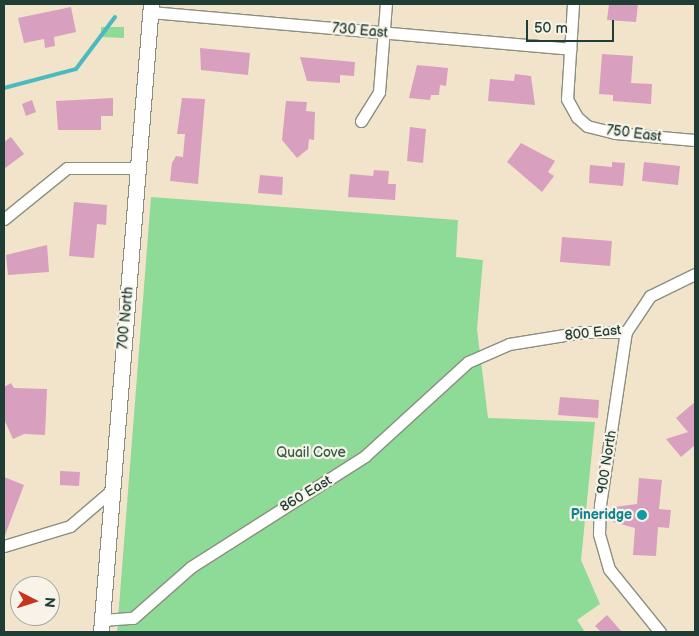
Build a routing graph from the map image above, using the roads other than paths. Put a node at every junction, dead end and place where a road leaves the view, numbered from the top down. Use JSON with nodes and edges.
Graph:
{"nodes":[{"id":1,"x":386,"y":4,"type":"edge"},
{"id":2,"x":573,"y":4,"type":"edge"},
{"id":3,"x":151,"y":8,"type":"edge"},
{"id":4,"x":384,"y":32,"type":"junction"},
{"id":5,"x":570,"y":49,"type":"junction"},
{"id":6,"x":361,"y":121,"type":"dead end"},
{"id":7,"x":695,"y":140,"type":"edge"},
{"id":8,"x":138,"y":168,"type":"junction"},
{"id":9,"x":4,"y":219,"type":"edge"},
{"id":10,"x":695,"y":274,"type":"edge"},
{"id":11,"x":626,"y":332,"type":"junction"},
{"id":12,"x":498,"y":347,"type":"joint"},
{"id":13,"x":112,"y":490,"type":"junction"},
{"id":14,"x":4,"y":546,"type":"edge"},
{"id":15,"x":101,"y":626,"type":"edge"},
{"id":16,"x":660,"y":632,"type":"edge"}],
"edges":[{"from":1,"to":4,"type":"street"},
{"from":2,"to":5,"type":"street"},
{"from":3,"to":4,"type":"street","name":"730 East"},
{"from":3,"to":8,"type":"street","name":"700 North"},
{"from":4,"to":5,"type":"street","name":"730 East"},
{"from":4,"to":6,"type":"street"},
{"from":5,"to":7,"type":"street","name":"750 East"},
{"from":8,"to":9,"type":"street"},
{"from":8,"to":13,"type":"street","name":"700 North"},
{"from":10,"to":11,"type":"street","name":"800 East"},
{"from":11,"to":12,"type":"street","name":"800 East"},
{"from":11,"to":16,"type":"street","name":"900 North"},
{"from":12,"to":15,"type":"street","name":"860 East"},
{"from":13,"to":14,"type":"street"},
{"from":13,"to":15,"type":"street","name":"700 North"}]}
